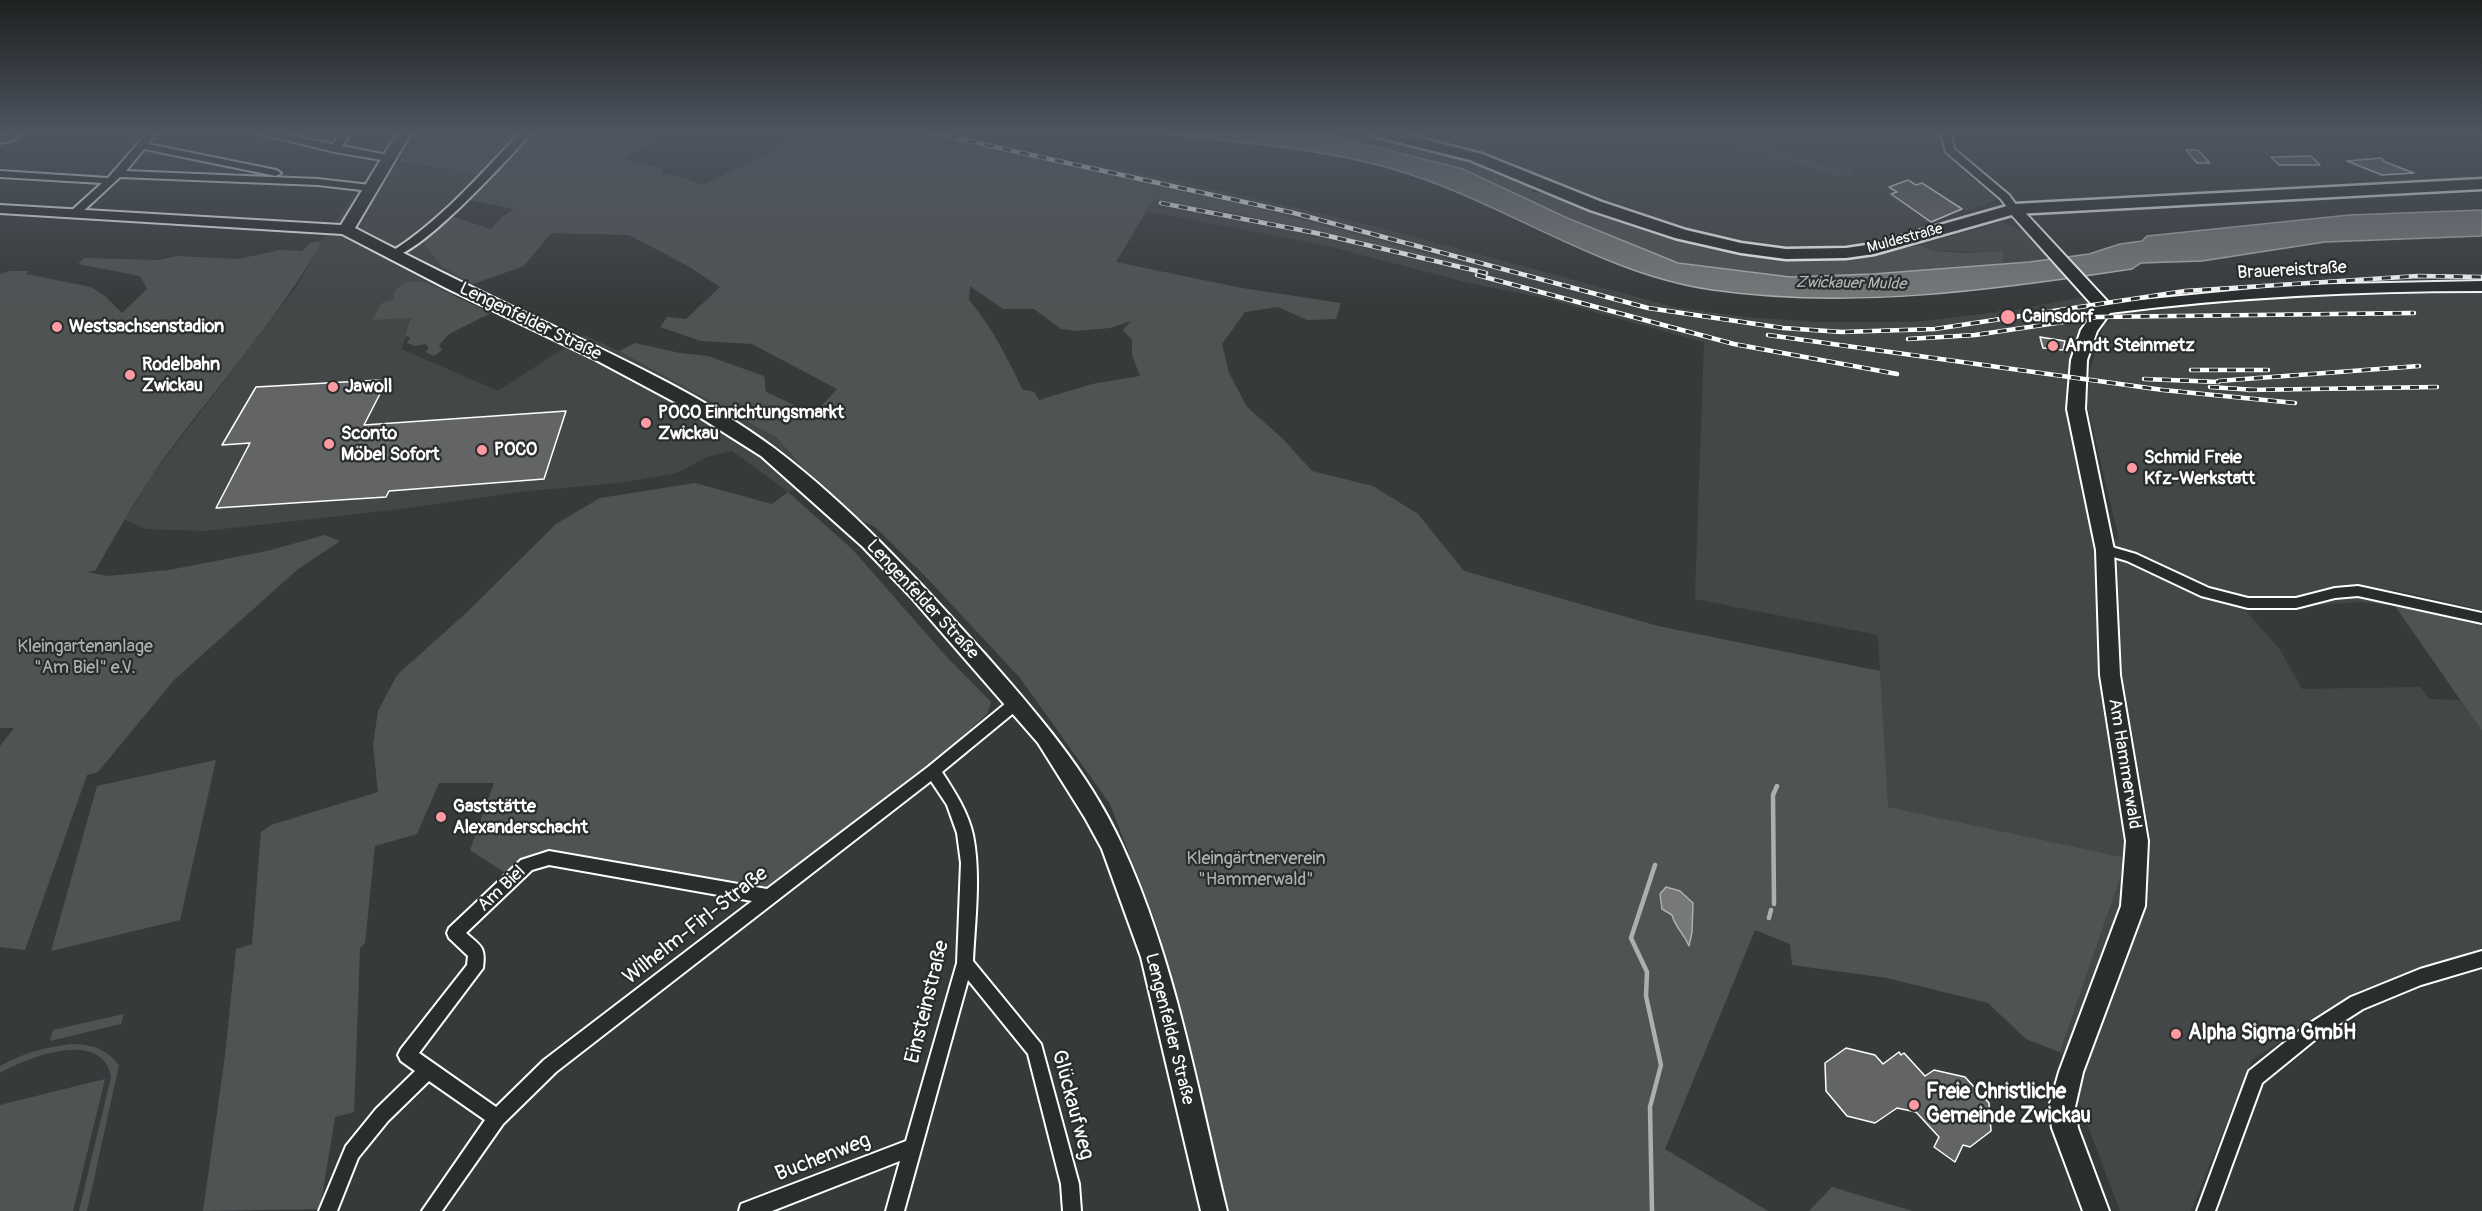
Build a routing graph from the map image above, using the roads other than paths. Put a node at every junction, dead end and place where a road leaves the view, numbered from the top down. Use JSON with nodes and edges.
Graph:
{"nodes":[{"id":1,"x":100,"y":190,"type":"edge"},
{"id":2,"x":369,"y":190,"type":"edge"},
{"id":3,"x":472,"y":190,"type":"edge"},
{"id":4,"x":1556,"y":190,"type":"edge"},
{"id":5,"x":1995,"y":190,"type":"edge"},
{"id":6,"x":2379,"y":190,"type":"edge"},
{"id":7,"x":0,"y":209,"type":"edge"},
{"id":8,"x":2014,"y":209,"type":"junction"},
{"id":9,"x":75,"y":213,"type":"junction"},
{"id":10,"x":346,"y":230,"type":"junction"},
{"id":11,"x":395,"y":254,"type":"junction"},
{"id":12,"x":2482,"y":286,"type":"edge"},
{"id":13,"x":2105,"y":309,"type":"junction"},
{"id":14,"x":2104,"y":550,"type":"junction"},
{"id":15,"x":2482,"y":618,"type":"edge"},
{"id":16,"x":1016,"y":703,"type":"junction"},
{"id":17,"x":933,"y":771,"type":"junction"},
{"id":18,"x":770,"y":897,"type":"junction"},
{"id":19,"x":2482,"y":959,"type":"edge"},
{"id":20,"x":965,"y":963,"type":"junction"},
{"id":21,"x":428,"y":1070,"type":"junction"},
{"id":22,"x":497,"y":1118,"type":"junction"},
{"id":23,"x":913,"y":1147,"type":"junction"},
{"id":24,"x":328,"y":1211,"type":"edge"},
{"id":25,"x":431,"y":1211,"type":"edge"},
{"id":26,"x":748,"y":1211,"type":"edge"},
{"id":27,"x":895,"y":1211,"type":"edge"},
{"id":28,"x":1072,"y":1211,"type":"edge"},
{"id":29,"x":1214,"y":1211,"type":"edge"},
{"id":30,"x":2096,"y":1211,"type":"edge"},
{"id":31,"x":2206,"y":1211,"type":"edge"}],
"edges":[{"from":1,"to":9,"type":"street"},
{"from":2,"to":10,"type":"main road"},
{"from":3,"to":11,"type":"street"},
{"from":4,"to":8,"type":"main road","name":"Muldestraße"},
{"from":5,"to":8,"type":"street"},
{"from":6,"to":8,"type":"main road","name":"Muldestraße"},
{"from":7,"to":9,"type":"main road"},
{"from":8,"to":13,"type":"main road"},
{"from":9,"to":10,"type":"main road"},
{"from":10,"to":11,"type":"main road","name":"Lengenfelder Straße"},
{"from":11,"to":16,"type":"main road","name":"Lengenfelder Straße"},
{"from":12,"to":13,"type":"main road","name":"Brauereistraße"},
{"from":13,"to":14,"type":"main road","name":"Am Hammerwald"},
{"from":14,"to":15,"type":"street"},
{"from":14,"to":30,"type":"main road","name":"Am Hammerwald"},
{"from":16,"to":17,"type":"street","name":"Wilhelm-Firl-Straße"},
{"from":16,"to":29,"type":"main road","name":"Lengenfelder Straße"},
{"from":17,"to":18,"type":"street","name":"Wilhelm-Firl-Straße"},
{"from":17,"to":20,"type":"street","name":"Einsteinstraße"},
{"from":18,"to":21,"type":"street","name":"Am Biel"},
{"from":18,"to":22,"type":"street","name":"Wilhelm-Firl-Straße"},
{"from":19,"to":31,"type":"street"},
{"from":20,"to":23,"type":"street","name":"Einsteinstraße"},
{"from":20,"to":28,"type":"street","name":"Glückaufweg"},
{"from":21,"to":22,"type":"street","name":"Am Biel"},
{"from":21,"to":24,"type":"street"},
{"from":22,"to":25,"type":"street","name":"Wilhelm-Firl-Straße"},
{"from":23,"to":26,"type":"street","name":"Buchenweg"},
{"from":23,"to":27,"type":"street","name":"Einsteinstraße"}]}
